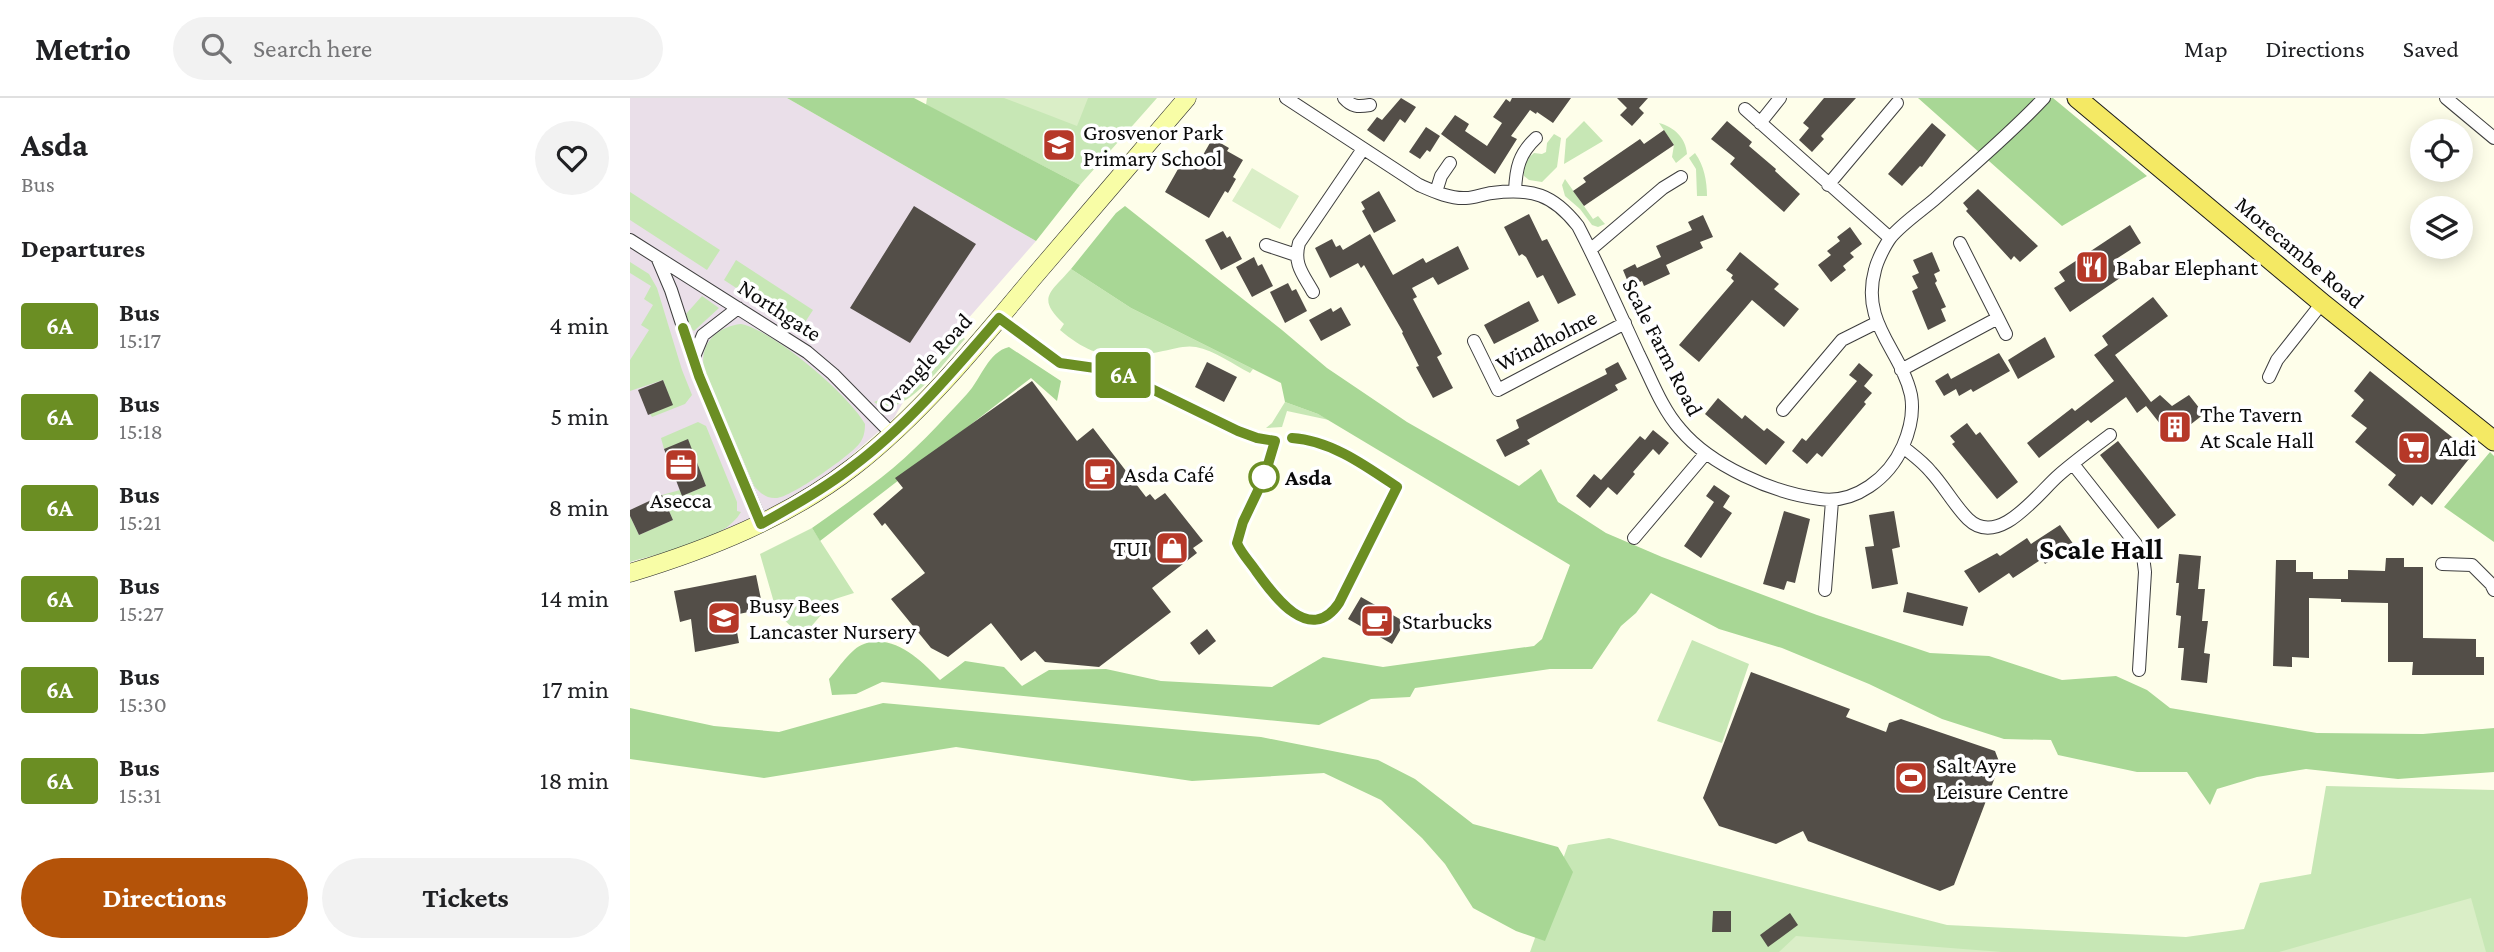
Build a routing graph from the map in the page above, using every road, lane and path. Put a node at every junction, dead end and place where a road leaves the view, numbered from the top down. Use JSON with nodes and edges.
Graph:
{"nodes":[{"id":1,"x":1187,"y":98,"type":"edge"},
{"id":2,"x":1344,"y":98,"type":"edge"},
{"id":3,"x":1780,"y":98,"type":"edge"},
{"id":4,"x":2044,"y":98,"type":"edge"},
{"id":5,"x":2077,"y":98,"type":"edge"},
{"id":6,"x":2446,"y":98,"type":"edge"},
{"id":7,"x":1290,"y":99,"type":"edge"},
{"id":8,"x":1897,"y":103,"type":"dead end"},
{"id":9,"x":1370,"y":104,"type":"dead end"},
{"id":10,"x":1745,"y":109,"type":"dead end"},
{"id":11,"x":1760,"y":123,"type":"junction"},
{"id":12,"x":1536,"y":138,"type":"dead end"},
{"id":13,"x":2494,"y":138,"type":"edge"},
{"id":14,"x":1363,"y":149,"type":"junction"},
{"id":15,"x":1450,"y":163,"type":"dead end"},
{"id":16,"x":1681,"y":177,"type":"dead end"},
{"id":17,"x":1828,"y":185,"type":"junction"},
{"id":18,"x":1515,"y":191,"type":"junction"},
{"id":19,"x":1436,"y":192,"type":"junction"},
{"id":20,"x":1890,"y":238,"type":"junction"},
{"id":21,"x":630,"y":240,"type":"edge"},
{"id":22,"x":1960,"y":243,"type":"dead end"},
{"id":23,"x":1266,"y":245,"type":"dead end"},
{"id":24,"x":1590,"y":250,"type":"junction"},
{"id":25,"x":1296,"y":255,"type":"junction"},
{"id":26,"x":656,"y":257,"type":"junction"},
{"id":27,"x":1313,"y":292,"type":"dead end"},
{"id":28,"x":2322,"y":303,"type":"junction"},
{"id":29,"x":738,"y":308,"type":"junction"},
{"id":30,"x":1998,"y":318,"type":"junction"},
{"id":31,"x":1625,"y":323,"type":"junction"},
{"id":32,"x":1876,"y":323,"type":"junction"},
{"id":33,"x":2006,"y":334,"type":"dead end"},
{"id":34,"x":1474,"y":341,"type":"dead end"},
{"id":35,"x":693,"y":359,"type":"junction"},
{"id":36,"x":1900,"y":370,"type":"junction"},
{"id":37,"x":2269,"y":377,"type":"dead end"},
{"id":38,"x":1783,"y":410,"type":"dead end"},
{"id":39,"x":892,"y":434,"type":"junction"},
{"id":40,"x":2110,"y":435,"type":"dead end"},
{"id":41,"x":2494,"y":441,"type":"edge"},
{"id":42,"x":1903,"y":447,"type":"junction"},
{"id":43,"x":1706,"y":453,"type":"junction"},
{"id":44,"x":2073,"y":464,"type":"junction"},
{"id":45,"x":1832,"y":501,"type":"junction"},
{"id":46,"x":761,"y":524,"type":"junction"},
{"id":47,"x":1634,"y":538,"type":"dead end"},
{"id":48,"x":2442,"y":564,"type":"dead end"},
{"id":49,"x":630,"y":573,"type":"edge"},
{"id":50,"x":1825,"y":590,"type":"dead end"},
{"id":51,"x":2494,"y":590,"type":"edge"},
{"id":52,"x":2139,"y":670,"type":"dead end"}],
"edges":[{"from":1,"to":39,"type":"main road","name":"Ovangle Road"},
{"from":2,"to":9,"type":"street"},
{"from":3,"to":11,"type":"street"},
{"from":4,"to":20,"type":"street"},
{"from":5,"to":28,"type":"main road","name":"Morecambe Road"},
{"from":6,"to":13,"type":"street"},
{"from":7,"to":14,"type":"street","name":"Scale Farm Road"},
{"from":8,"to":17,"type":"street"},
{"from":10,"to":11,"type":"street"},
{"from":11,"to":17,"type":"street"},
{"from":12,"to":18,"type":"street"},
{"from":14,"to":19,"type":"street","name":"Scale Farm Road"},
{"from":14,"to":25,"type":"street"},
{"from":15,"to":19,"type":"street"},
{"from":16,"to":24,"type":"street"},
{"from":17,"to":20,"type":"street"},
{"from":18,"to":19,"type":"street","name":"Scale Farm Road"},
{"from":18,"to":24,"type":"street","name":"Scale Farm Road"},
{"from":20,"to":32,"type":"street"},
{"from":21,"to":26,"type":"street","name":"Northgate"},
{"from":22,"to":30,"type":"street"},
{"from":23,"to":25,"type":"street"},
{"from":24,"to":31,"type":"street","name":"Scale Farm Road"},
{"from":25,"to":27,"type":"street"},
{"from":26,"to":29,"type":"street","name":"Northgate"},
{"from":26,"to":35,"type":"street"},
{"from":28,"to":37,"type":"street"},
{"from":28,"to":41,"type":"main road","name":"Morecambe Road"},
{"from":29,"to":35,"type":"street"},
{"from":29,"to":39,"type":"street","name":"Northgate"},
{"from":30,"to":33,"type":"street"},
{"from":30,"to":36,"type":"street"},
{"from":31,"to":34,"type":"street","name":"Windholme"},
{"from":31,"to":43,"type":"street","name":"Scale Farm Road"},
{"from":32,"to":36,"type":"street"},
{"from":32,"to":38,"type":"street"},
{"from":35,"to":46,"type":"street"},
{"from":36,"to":42,"type":"street"},
{"from":39,"to":46,"type":"main road","name":"Ovangle Road"},
{"from":40,"to":44,"type":"street"},
{"from":42,"to":44,"type":"street"},
{"from":42,"to":45,"type":"street"},
{"from":43,"to":45,"type":"street","name":"Scale Farm Road"},
{"from":43,"to":47,"type":"street"},
{"from":44,"to":52,"type":"street"},
{"from":45,"to":50,"type":"street"},
{"from":46,"to":49,"type":"main road","name":"Ovangle Road"},
{"from":48,"to":51,"type":"street"}]}
